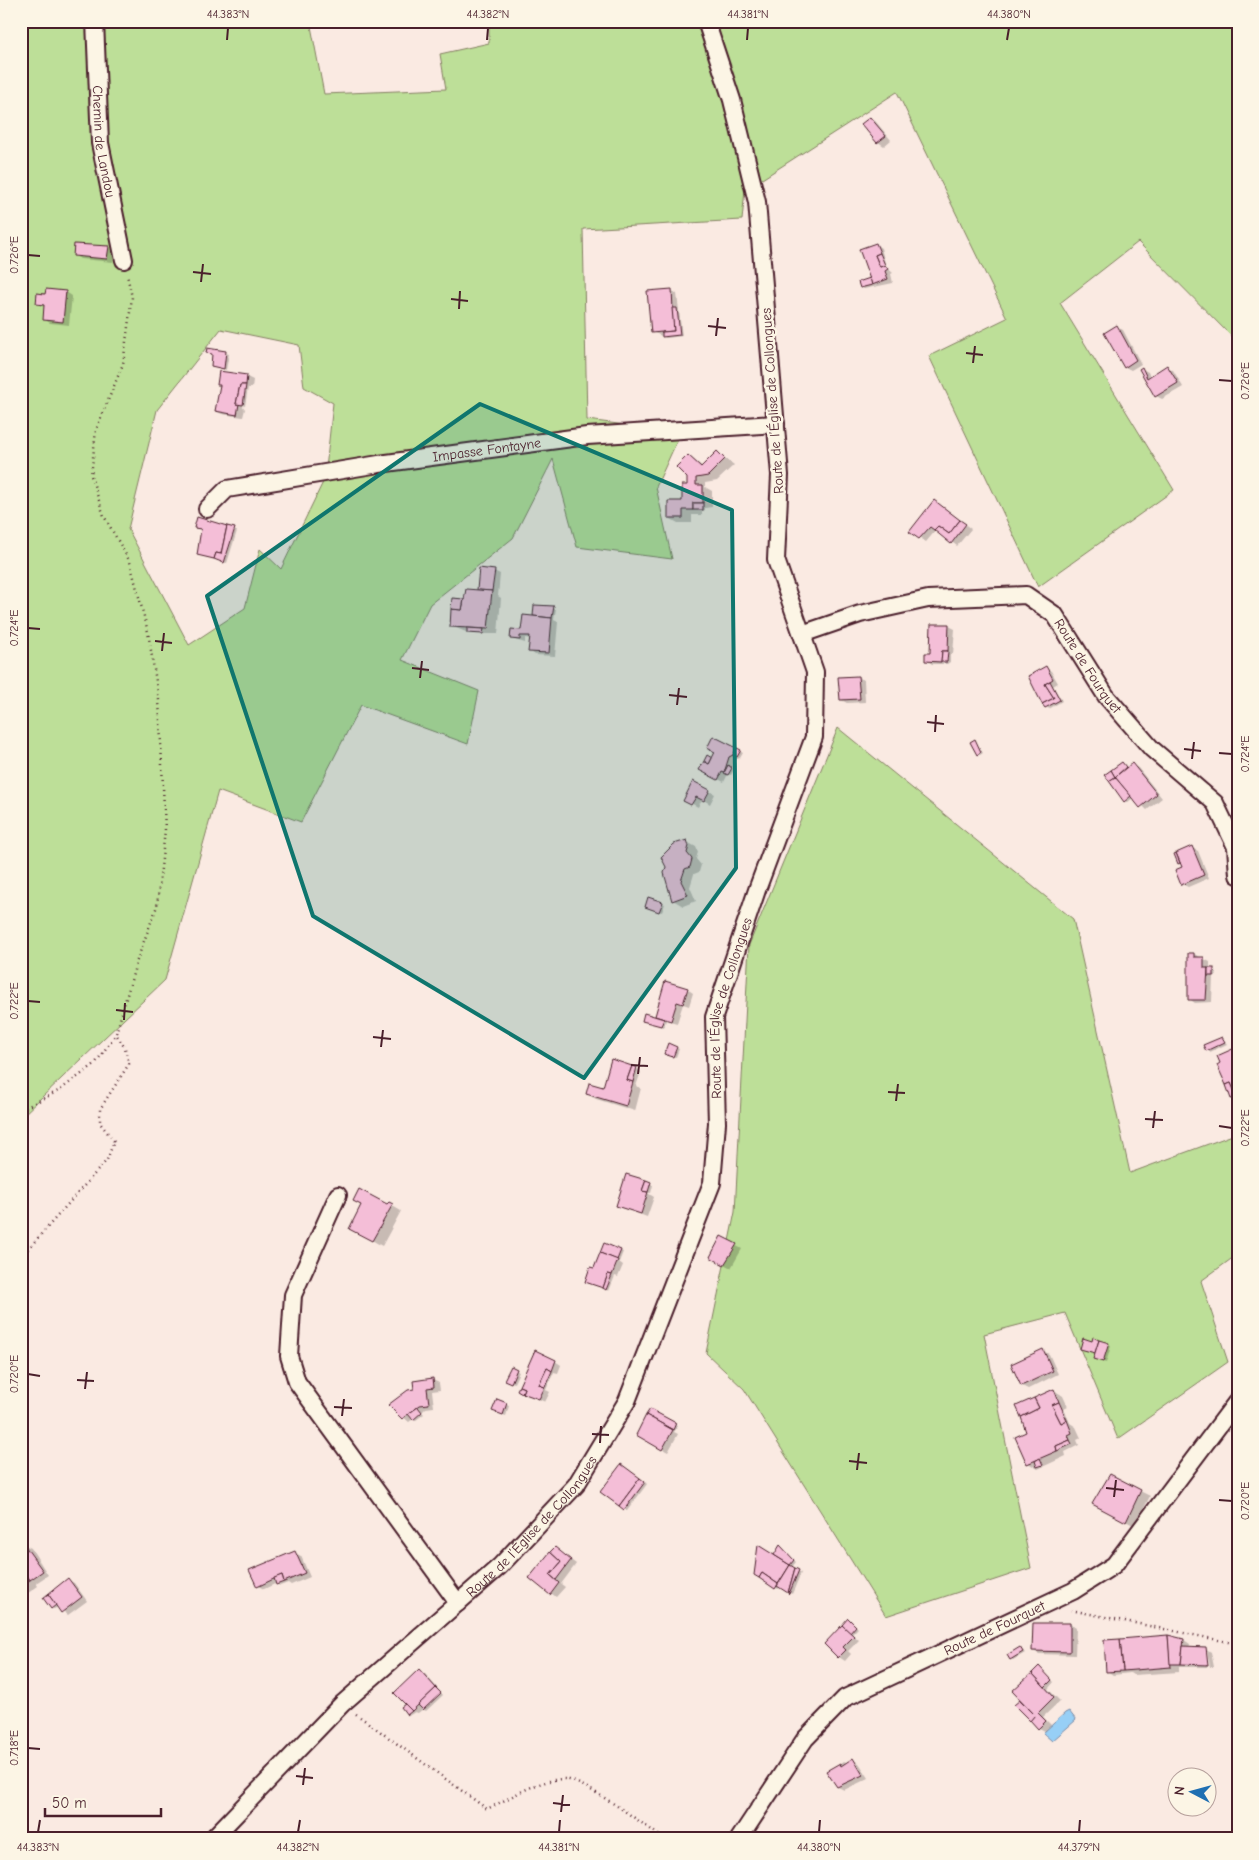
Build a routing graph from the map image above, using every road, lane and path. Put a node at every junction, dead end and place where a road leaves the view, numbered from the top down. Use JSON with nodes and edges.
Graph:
{"nodes":[{"id":1,"x":95,"y":21,"type":"edge"},
{"id":2,"x":706,"y":21,"type":"edge"},
{"id":3,"x":124,"y":260,"type":"joint"},
{"id":4,"x":776,"y":424,"type":"junction"},
{"id":5,"x":207,"y":509,"type":"dead end"},
{"id":6,"x":802,"y":634,"type":"junction"},
{"id":7,"x":1238,"y":875,"type":"edge"},
{"id":8,"x":116,"y":1034,"type":"junction"},
{"id":9,"x":21,"y":1110,"type":"edge"},
{"id":10,"x":338,"y":1195,"type":"dead end"},
{"id":11,"x":21,"y":1257,"type":"edge"},
{"id":12,"x":1238,"y":1400,"type":"edge"},
{"id":13,"x":458,"y":1603,"type":"junction"},
{"id":14,"x":1048,"y":1603,"type":"junction"},
{"id":15,"x":1238,"y":1644,"type":"edge"},
{"id":16,"x":342,"y":1704,"type":"junction"},
{"id":17,"x":212,"y":1839,"type":"edge"},
{"id":18,"x":664,"y":1839,"type":"edge"},
{"id":19,"x":739,"y":1839,"type":"edge"}],
"edges":[{"from":1,"to":3,"type":"street","name":"Chemin de Landou"},
{"from":2,"to":4,"type":"street","name":"Route de l’Église de Collongues"},
{"from":3,"to":8,"type":"path"},
{"from":4,"to":5,"type":"street","name":"Impasse Fontayne"},
{"from":4,"to":6,"type":"street","name":"Route de l’Église de Collongues"},
{"from":6,"to":7,"type":"street","name":"Route de Fourquet"},
{"from":6,"to":13,"type":"street","name":"Route de l’Église de Collongues"},
{"from":8,"to":9,"type":"path"},
{"from":8,"to":11,"type":"path"},
{"from":10,"to":13,"type":"street"},
{"from":12,"to":14,"type":"street","name":"Route de Fourquet"},
{"from":13,"to":16,"type":"street","name":"Route de l’Église de Collongues"},
{"from":14,"to":15,"type":"path"},
{"from":14,"to":19,"type":"street","name":"Route de Fourquet"},
{"from":16,"to":17,"type":"street","name":"Route de l’Église de Collongues"},
{"from":16,"to":18,"type":"path"}]}
